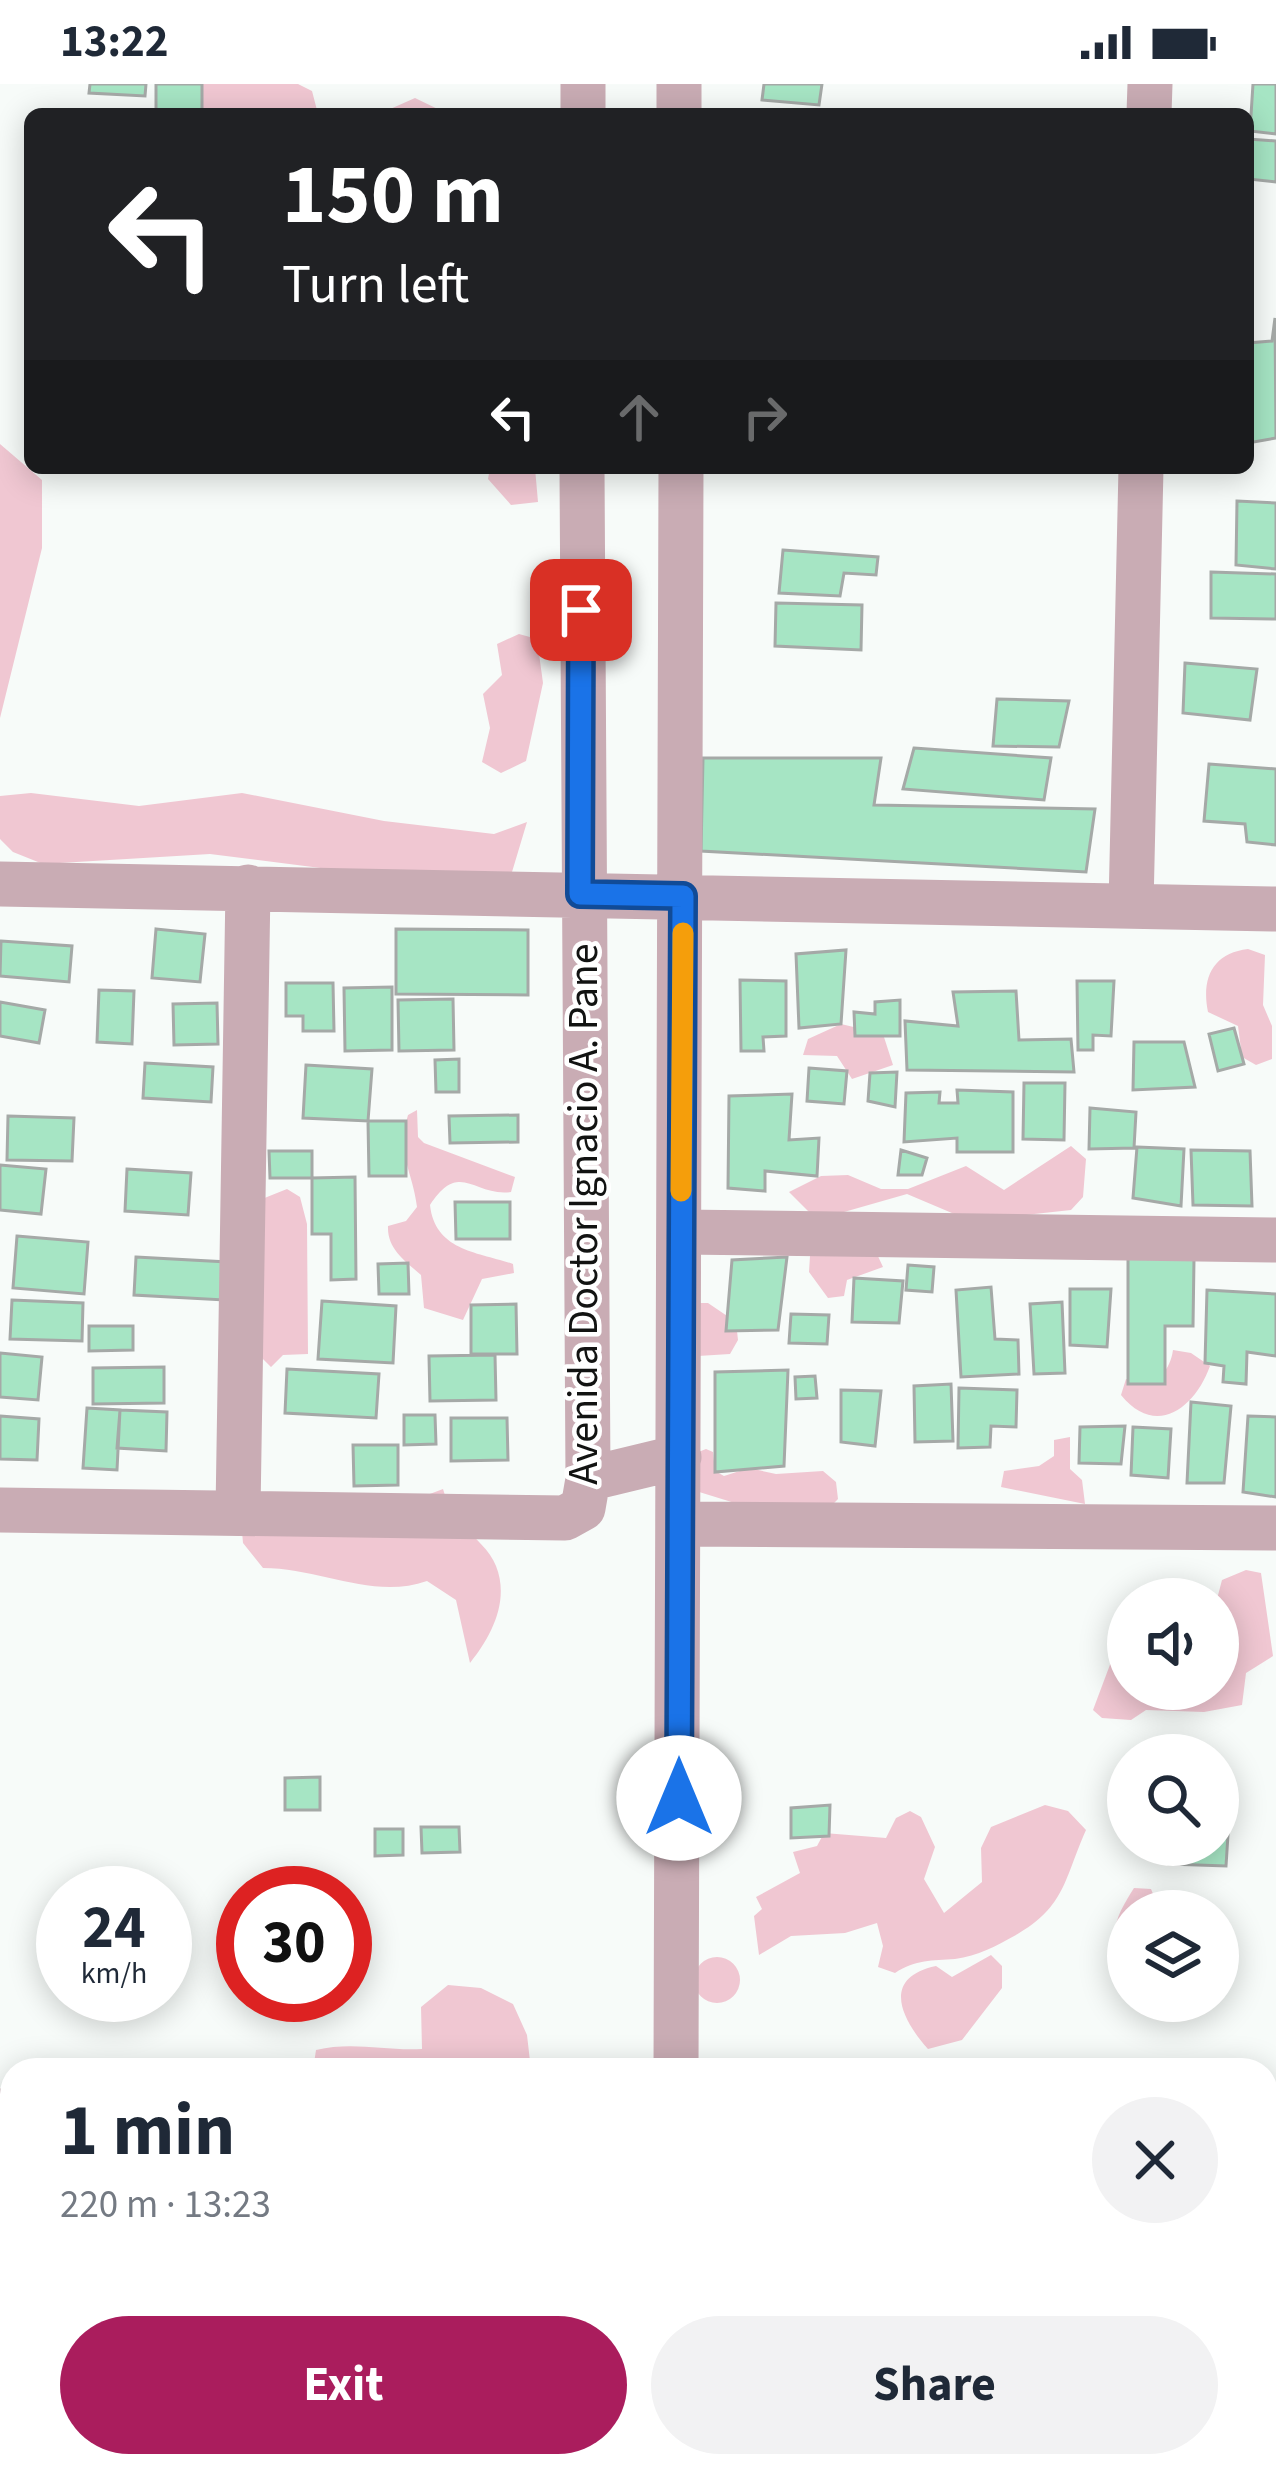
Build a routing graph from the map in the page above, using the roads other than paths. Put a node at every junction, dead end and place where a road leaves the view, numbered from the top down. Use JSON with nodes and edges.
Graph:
{"nodes":[{"id":1,"x":582,"y":474,"type":"edge"},
{"id":2,"x":681,"y":474,"type":"edge"},
{"id":3,"x":1141,"y":474,"type":"edge"},
{"id":4,"x":0,"y":884,"type":"edge"},
{"id":5,"x":248,"y":887,"type":"junction"},
{"id":6,"x":580,"y":894,"type":"junction"},
{"id":7,"x":683,"y":896,"type":"junction"},
{"id":8,"x":1131,"y":906,"type":"junction"},
{"id":9,"x":1276,"y":909,"type":"edge"},
{"id":10,"x":681,"y":1232,"type":"junction"},
{"id":11,"x":1276,"y":1240,"type":"edge"},
{"id":12,"x":679,"y":1457,"type":"junction"},
{"id":13,"x":588,"y":1479,"type":"junction"},
{"id":14,"x":0,"y":1510,"type":"edge"},
{"id":15,"x":238,"y":1511,"type":"junction"},
{"id":16,"x":679,"y":1524,"type":"junction"},
{"id":17,"x":1276,"y":1528,"type":"edge"},
{"id":18,"x":676,"y":2058,"type":"edge"}],
"edges":[{"from":1,"to":6,"type":"street","name":"Avenida Doctor Ignacio A. Pane"},
{"from":2,"to":7,"type":"street"},
{"from":3,"to":8,"type":"street"},
{"from":4,"to":5,"type":"street"},
{"from":5,"to":6,"type":"street"},
{"from":5,"to":15,"type":"street"},
{"from":6,"to":7,"type":"street"},
{"from":6,"to":13,"type":"street","name":"Avenida Doctor Ignacio A. Pane"},
{"from":7,"to":8,"type":"street"},
{"from":7,"to":10,"type":"street"},
{"from":8,"to":9,"type":"street"},
{"from":10,"to":11,"type":"street"},
{"from":10,"to":12,"type":"street"},
{"from":12,"to":13,"type":"street"},
{"from":12,"to":16,"type":"street"},
{"from":13,"to":15,"type":"street","name":"Avenida Doctor Ignacio A. Pane"},
{"from":14,"to":15,"type":"street"},
{"from":16,"to":17,"type":"street"},
{"from":16,"to":18,"type":"street"}]}
